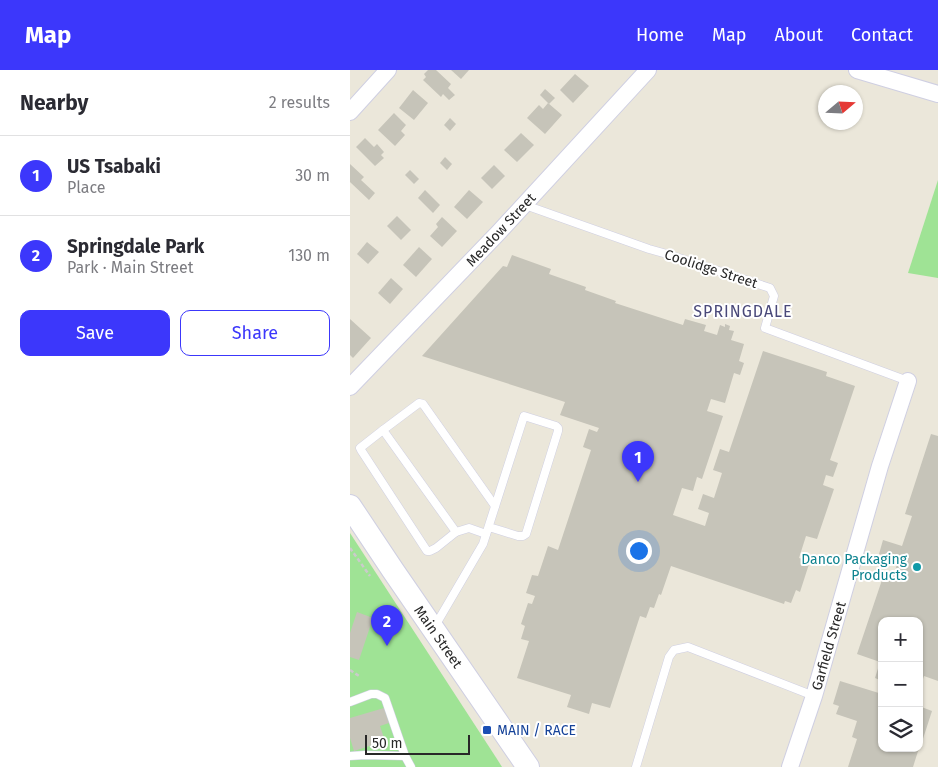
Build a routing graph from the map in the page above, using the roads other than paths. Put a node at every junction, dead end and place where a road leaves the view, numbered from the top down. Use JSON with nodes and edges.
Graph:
{"nodes":[{"id":1,"x":388,"y":70,"type":"edge"},
{"id":2,"x":648,"y":70,"type":"edge"},
{"id":3,"x":860,"y":70,"type":"edge"},
{"id":4,"x":938,"y":94,"type":"edge"},
{"id":5,"x":350,"y":112,"type":"edge"},
{"id":6,"x":525,"y":205,"type":"junction"},
{"id":7,"x":908,"y":382,"type":"joint"},
{"id":8,"x":350,"y":386,"type":"edge"},
{"id":9,"x":383,"y":430,"type":"junction"},
{"id":10,"x":350,"y":506,"type":"edge"},
{"id":11,"x":495,"y":506,"type":"junction"},
{"id":12,"x":488,"y":530,"type":"junction"},
{"id":13,"x":456,"y":532,"type":"junction"},
{"id":14,"x":433,"y":629,"type":"junction"},
{"id":15,"x":814,"y":696,"type":"junction"},
{"id":16,"x":350,"y":702,"type":"edge"},
{"id":17,"x":350,"y":756,"type":"edge"},
{"id":18,"x":405,"y":756,"type":"junction"},
{"id":19,"x":522,"y":765,"type":"edge"},
{"id":20,"x":411,"y":767,"type":"edge"},
{"id":21,"x":636,"y":767,"type":"edge"},
{"id":22,"x":790,"y":767,"type":"edge"}],
"edges":[{"from":1,"to":5,"type":"street"},
{"from":2,"to":6,"type":"street","name":"Meadow Street"},
{"from":3,"to":4,"type":"street"},
{"from":6,"to":7,"type":"lane","name":"Coolidge Street"},
{"from":6,"to":8,"type":"street","name":"Meadow Street"},
{"from":7,"to":15,"type":"street","name":"Garfield Street"},
{"from":9,"to":11,"type":"lane"},
{"from":9,"to":13,"type":"lane"},
{"from":9,"to":13,"type":"lane"},
{"from":10,"to":14,"type":"main road","name":"Main Street"},
{"from":11,"to":12,"type":"lane"},
{"from":11,"to":12,"type":"lane"},
{"from":12,"to":13,"type":"lane"},
{"from":12,"to":14,"type":"lane"},
{"from":14,"to":19,"type":"main road","name":"Main Street"},
{"from":15,"to":21,"type":"lane"},
{"from":15,"to":22,"type":"street","name":"Garfield Street"},
{"from":16,"to":18,"type":"lane"},
{"from":17,"to":18,"type":"lane"},
{"from":18,"to":20,"type":"lane"}]}
